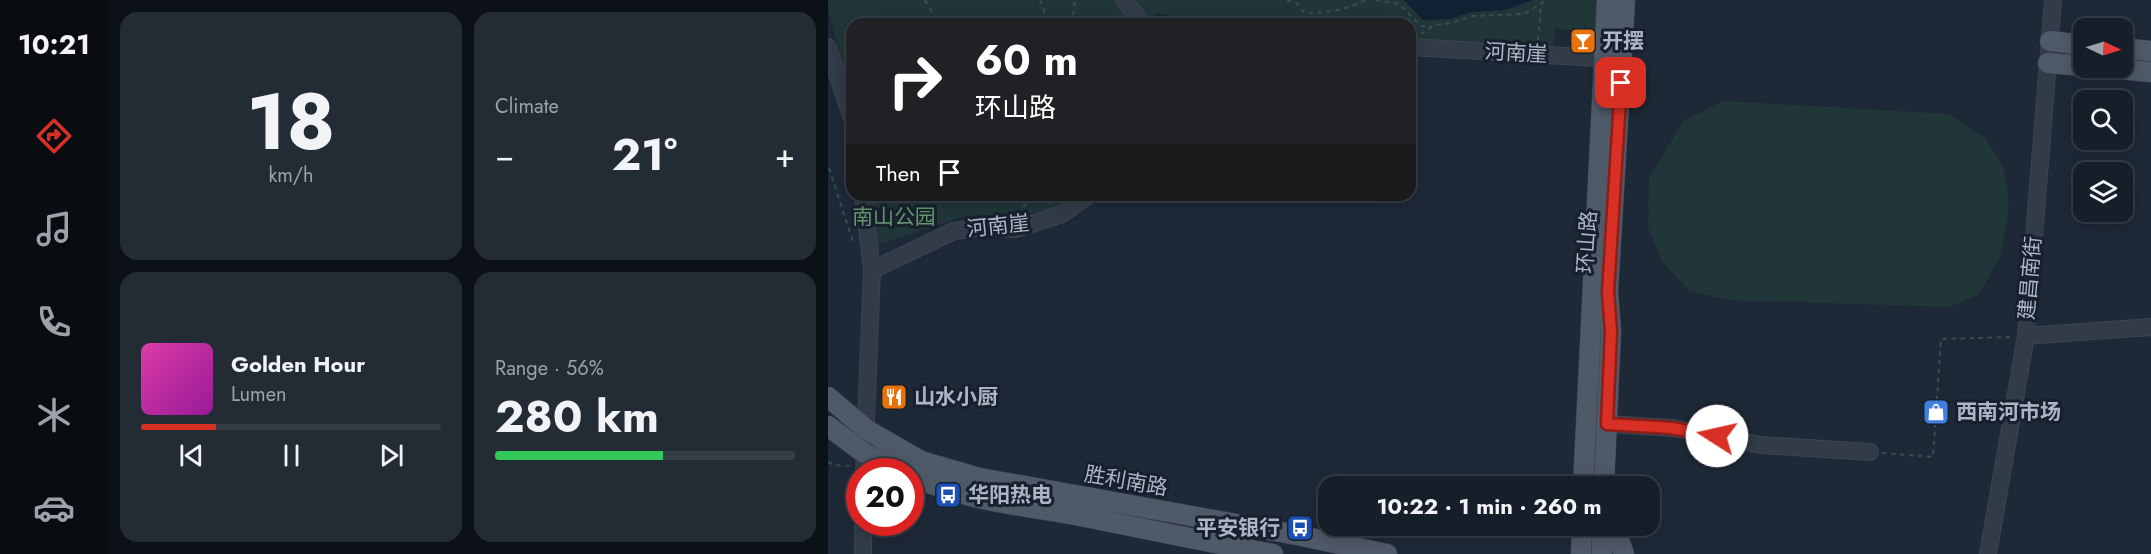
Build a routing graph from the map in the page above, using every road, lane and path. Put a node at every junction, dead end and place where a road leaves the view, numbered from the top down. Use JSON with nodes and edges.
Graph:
{"nodes":[{"id":1,"x":925,"y":0,"type":"edge"},
{"id":2,"x":1040,"y":0,"type":"edge"},
{"id":3,"x":1075,"y":0,"type":"edge"},
{"id":4,"x":1124,"y":0,"type":"edge"},
{"id":5,"x":1287,"y":0,"type":"edge"},
{"id":6,"x":1366,"y":0,"type":"edge"},
{"id":7,"x":1376,"y":0,"type":"edge"},
{"id":8,"x":1547,"y":0,"type":"edge"},
{"id":9,"x":1608,"y":0,"type":"edge"},
{"id":10,"x":1625,"y":0,"type":"edge"},
{"id":11,"x":2053,"y":0,"type":"edge"},
{"id":12,"x":1541,"y":4,"type":"junction"},
{"id":13,"x":936,"y":18,"type":"edge"},
{"id":14,"x":1047,"y":18,"type":"edge"},
{"id":15,"x":1073,"y":18,"type":"edge"},
{"id":16,"x":1138,"y":18,"type":"edge"},
{"id":17,"x":1413,"y":18,"type":"edge"},
{"id":18,"x":1416,"y":21,"type":"edge"},
{"id":19,"x":1432,"y":27,"type":"junction"},
{"id":20,"x":1416,"y":41,"type":"edge"},
{"id":21,"x":2050,"y":41,"type":"junction"},
{"id":22,"x":2073,"y":44,"type":"edge"},
{"id":23,"x":1416,"y":47,"type":"edge"},
{"id":24,"x":2133,"y":49,"type":"edge"},
{"id":25,"x":2151,"y":51,"type":"edge"},
{"id":26,"x":1537,"y":54,"type":"junction"},
{"id":27,"x":830,"y":57,"type":"edge"},
{"id":28,"x":1614,"y":59,"type":"junction"},
{"id":29,"x":2048,"y":63,"type":"junction"},
{"id":30,"x":2073,"y":65,"type":"edge"},
{"id":31,"x":2133,"y":70,"type":"edge"},
{"id":32,"x":2151,"y":72,"type":"edge"},
{"id":33,"x":846,"y":102,"type":"edge"},
{"id":34,"x":829,"y":168,"type":"edge"},
{"id":35,"x":864,"y":201,"type":"edge"},
{"id":36,"x":1030,"y":201,"type":"edge"},
{"id":37,"x":1080,"y":201,"type":"edge"},
{"id":38,"x":1016,"y":229,"type":"junction"},
{"id":39,"x":856,"y":251,"type":"dead end"},
{"id":40,"x":872,"y":270,"type":"junction"},
{"id":41,"x":2151,"y":327,"type":"edge"},
{"id":42,"x":1590,"y":330,"type":"junction"},
{"id":43,"x":1611,"y":331,"type":"junction"},
{"id":44,"x":2026,"y":336,"type":"junction"},
{"id":45,"x":2004,"y":338,"type":"dead end"},
{"id":46,"x":828,"y":398,"type":"edge"},
{"id":47,"x":860,"y":424,"type":"junction"},
{"id":48,"x":1607,"y":424,"type":"junction"},
{"id":49,"x":834,"y":431,"type":"edge"},
{"id":50,"x":1870,"y":452,"type":"joint"},
{"id":51,"x":859,"y":458,"type":"edge"},
{"id":52,"x":863,"y":458,"type":"edge"},
{"id":53,"x":828,"y":462,"type":"edge"},
{"id":54,"x":846,"y":466,"type":"edge"},
{"id":55,"x":1583,"y":476,"type":"edge"},
{"id":56,"x":1606,"y":476,"type":"edge"},
{"id":57,"x":924,"y":482,"type":"edge"},
{"id":58,"x":863,"y":536,"type":"edge"},
{"id":59,"x":1582,"y":536,"type":"edge"},
{"id":60,"x":1602,"y":536,"type":"edge"},
{"id":61,"x":1618,"y":536,"type":"edge"},
{"id":62,"x":862,"y":554,"type":"edge"},
{"id":63,"x":1273,"y":554,"type":"edge"},
{"id":64,"x":1387,"y":554,"type":"edge"},
{"id":65,"x":1581,"y":554,"type":"edge"},
{"id":66,"x":1602,"y":554,"type":"edge"},
{"id":67,"x":1624,"y":554,"type":"edge"},
{"id":68,"x":1988,"y":554,"type":"edge"}],
"edges":[{"from":1,"to":13,"type":"path"},
{"from":2,"to":14,"type":"path"},
{"from":3,"to":15,"type":"path"},
{"from":4,"to":16,"type":"street"},
{"from":5,"to":6,"type":"path"},
{"from":7,"to":17,"type":"path"},
{"from":8,"to":12,"type":"path"},
{"from":9,"to":28,"type":"main road","name":"环山路"},
{"from":10,"to":28,"type":"main road","name":"环山路"},
{"from":11,"to":21,"type":"street","name":"建昌南街"},
{"from":12,"to":19,"type":"path"},
{"from":12,"to":26,"type":"path"},
{"from":18,"to":19,"type":"path"},
{"from":19,"to":20,"type":"path"},
{"from":21,"to":22,"type":"main road"},
{"from":21,"to":29,"type":"street","name":"建昌南街"},
{"from":23,"to":26,"type":"street","name":"河南崖"},
{"from":24,"to":25,"type":"main road"},
{"from":26,"to":28,"type":"street","name":"河南崖"},
{"from":27,"to":33,"type":"street"},
{"from":28,"to":42,"type":"main road","name":"环山路"},
{"from":28,"to":43,"type":"main road","name":"环山路"},
{"from":29,"to":30,"type":"main road"},
{"from":29,"to":44,"type":"street","name":"建昌南街"},
{"from":31,"to":32,"type":"main road"},
{"from":34,"to":39,"type":"path"},
{"from":35,"to":40,"type":"street"},
{"from":36,"to":38,"type":"path"},
{"from":37,"to":38,"type":"street","name":"河南崖"},
{"from":38,"to":40,"type":"street","name":"河南崖"},
{"from":40,"to":47,"type":"street"},
{"from":41,"to":44,"type":"street"},
{"from":42,"to":43,"type":"main road"},
{"from":42,"to":55,"type":"main road","name":"环山路"},
{"from":43,"to":48,"type":"main road","name":"环山路"},
{"from":44,"to":68,"type":"street","name":"建昌南街"},
{"from":45,"to":50,"type":"path"},
{"from":46,"to":47,"type":"main road","name":"胜利南路"},
{"from":47,"to":52,"type":"street"},
{"from":47,"to":64,"type":"main road","name":"胜利南路"},
{"from":48,"to":50,"type":"street"},
{"from":48,"to":56,"type":"main road","name":"环山路"},
{"from":49,"to":51,"type":"main road"},
{"from":53,"to":54,"type":"path"},
{"from":57,"to":63,"type":"main road","name":"胜利南路"},
{"from":58,"to":62,"type":"street"},
{"from":59,"to":65,"type":"main road"},
{"from":60,"to":66,"type":"main road"},
{"from":61,"to":67,"type":"main road"}]}
